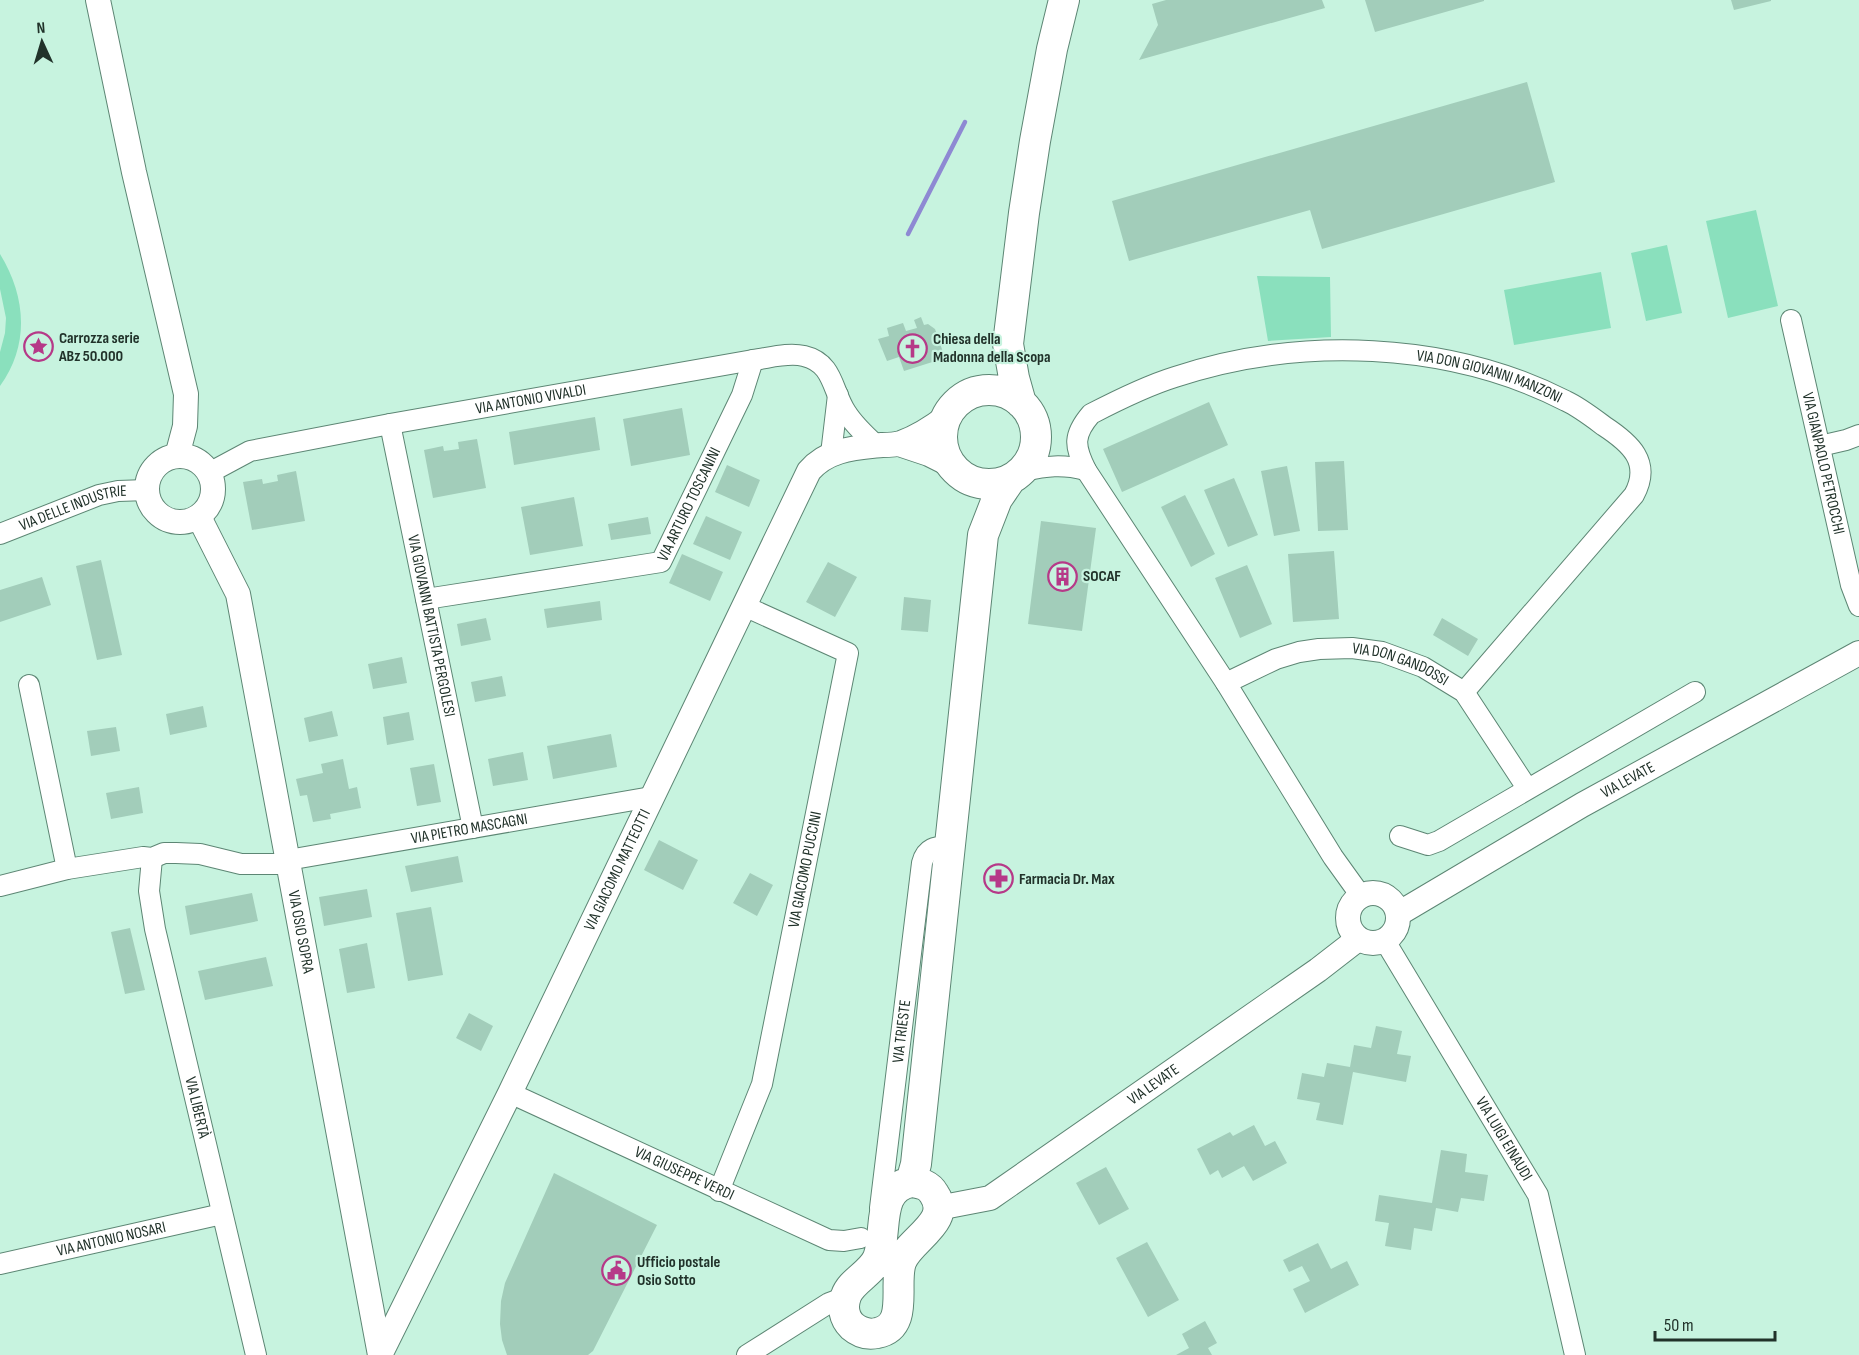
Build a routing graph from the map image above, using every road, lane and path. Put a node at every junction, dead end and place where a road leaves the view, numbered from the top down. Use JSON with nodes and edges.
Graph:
{"nodes":[{"id":1,"x":98,"y":0,"type":"edge"},
{"id":2,"x":1064,"y":0,"type":"edge"},
{"id":3,"x":1791,"y":321,"type":"dead end"},
{"id":4,"x":1008,"y":344,"type":"junction"},
{"id":5,"x":753,"y":360,"type":"junction"},
{"id":6,"x":976,"y":392,"type":"junction"},
{"id":7,"x":838,"y":395,"type":"junction"},
{"id":8,"x":1021,"y":403,"type":"junction"},
{"id":9,"x":946,"y":417,"type":"junction"},
{"id":10,"x":390,"y":424,"type":"junction"},
{"id":11,"x":1859,"y":435,"type":"edge"},
{"id":12,"x":888,"y":445,"type":"junction"},
{"id":13,"x":1820,"y":446,"type":"junction"},
{"id":14,"x":831,"y":454,"type":"junction"},
{"id":15,"x":177,"y":456,"type":"junction"},
{"id":16,"x":956,"y":470,"type":"junction"},
{"id":17,"x":1086,"y":470,"type":"junction"},
{"id":18,"x":209,"y":473,"type":"junction"},
{"id":19,"x":1016,"y":475,"type":"junction"},
{"id":20,"x":147,"y":490,"type":"junction"},
{"id":21,"x":199,"y":517,"type":"junction"},
{"id":22,"x":0,"y":534,"type":"edge"},
{"id":23,"x":983,"y":535,"type":"junction"},
{"id":24,"x":426,"y":599,"type":"junction"},
{"id":25,"x":744,"y":606,"type":"junction"},
{"id":26,"x":1859,"y":606,"type":"edge"},
{"id":27,"x":1859,"y":653,"type":"edge"},
{"id":28,"x":1226,"y":683,"type":"junction"},
{"id":29,"x":29,"y":685,"type":"dead end"},
{"id":30,"x":1464,"y":692,"type":"junction"},
{"id":31,"x":1695,"y":692,"type":"dead end"},
{"id":32,"x":1527,"y":788,"type":"junction"},
{"id":33,"x":651,"y":797,"type":"junction"},
{"id":34,"x":473,"y":828,"type":"junction"},
{"id":35,"x":1400,"y":836,"type":"dead end"},
{"id":36,"x":950,"y":847,"type":"junction"},
{"id":37,"x":152,"y":858,"type":"junction"},
{"id":38,"x":288,"y":860,"type":"junction"},
{"id":39,"x":67,"y":869,"type":"junction"},
{"id":40,"x":0,"y":886,"type":"edge"},
{"id":41,"x":1361,"y":896,"type":"junction"},
{"id":42,"x":1398,"y":914,"type":"junction"},
{"id":43,"x":1358,"y":939,"type":"junction"},
{"id":44,"x":1385,"y":941,"type":"junction"},
{"id":45,"x":510,"y":1094,"type":"junction"},
{"id":46,"x":911,"y":1182,"type":"junction"},
{"id":47,"x":719,"y":1191,"type":"junction"},
{"id":48,"x":938,"y":1208,"type":"junction"},
{"id":49,"x":222,"y":1214,"type":"junction"},
{"id":50,"x":866,"y":1235,"type":"joint"},
{"id":51,"x":0,"y":1264,"type":"edge"},
{"id":52,"x":845,"y":1297,"type":"junction"},
{"id":53,"x":876,"y":1344,"type":"edge"},
{"id":54,"x":256,"y":1355,"type":"edge"},
{"id":55,"x":380,"y":1355,"type":"edge"},
{"id":56,"x":747,"y":1355,"type":"edge"},
{"id":57,"x":1575,"y":1355,"type":"edge"}],
"edges":[{"from":1,"to":15,"type":"street"},
{"from":2,"to":4,"type":"main road"},
{"from":3,"to":13,"type":"street","name":"VIA GIANPAOLO PETROCCHI"},
{"from":4,"to":6,"type":"main road"},
{"from":4,"to":8,"type":"main road"},
{"from":5,"to":7,"type":"street","name":"VIA ANTONIO VIVALDI"},
{"from":5,"to":10,"type":"street","name":"VIA ANTONIO VIVALDI"},
{"from":5,"to":24,"type":"street","name":"VIA ARTURO TOSCANINI"},
{"from":6,"to":8,"type":"main road"},
{"from":6,"to":9,"type":"main road"},
{"from":7,"to":12,"type":"street","name":"VIA ANTONIO VIVALDI"},
{"from":7,"to":14,"type":"street"},
{"from":8,"to":19,"type":"main road"},
{"from":9,"to":12,"type":"street"},
{"from":9,"to":16,"type":"main road"},
{"from":10,"to":18,"type":"street","name":"VIA ANTONIO VIVALDI"},
{"from":10,"to":24,"type":"street","name":"VIA GIOVANNI BATTISTA PERGOLESI"},
{"from":11,"to":13,"type":"street"},
{"from":12,"to":14,"type":"street","name":"VIA GIACOMO MATTEOTTI"},
{"from":12,"to":16,"type":"street"},
{"from":13,"to":26,"type":"street","name":"VIA GIANPAOLO PETROCCHI"},
{"from":14,"to":25,"type":"street","name":"VIA GIACOMO MATTEOTTI"},
{"from":15,"to":18,"type":"street"},
{"from":15,"to":20,"type":"street"},
{"from":16,"to":19,"type":"main road"},
{"from":16,"to":23,"type":"main road"},
{"from":17,"to":19,"type":"street"},
{"from":17,"to":28,"type":"street","name":"VIA DON GIOVANNI MANZONI"},
{"from":17,"to":30,"type":"street","name":"VIA DON GIOVANNI MANZONI"},
{"from":18,"to":21,"type":"street"},
{"from":19,"to":23,"type":"main road"},
{"from":20,"to":21,"type":"street"},
{"from":20,"to":22,"type":"street","name":"VIA DELLE INDUSTRIE"},
{"from":21,"to":38,"type":"street","name":"VIA OSIO SOPRA"},
{"from":23,"to":36,"type":"main road","name":"VIA TRIESTE"},
{"from":24,"to":34,"type":"street","name":"VIA GIOVANNI BATTISTA PERGOLESI"},
{"from":25,"to":33,"type":"street","name":"VIA GIACOMO MATTEOTTI"},
{"from":25,"to":47,"type":"street","name":"VIA GIACOMO PUCCINI"},
{"from":27,"to":42,"type":"street","name":"VIA LEVATE"},
{"from":28,"to":30,"type":"street","name":"VIA DON GANDOSSI"},
{"from":28,"to":41,"type":"street","name":"VIA DON GIOVANNI MANZONI"},
{"from":29,"to":39,"type":"street"},
{"from":30,"to":32,"type":"street","name":"VIA DON GANDOSSI"},
{"from":31,"to":32,"type":"street"},
{"from":32,"to":35,"type":"street"},
{"from":33,"to":34,"type":"street","name":"VIA PIETRO MASCAGNI"},
{"from":33,"to":45,"type":"street","name":"VIA GIACOMO MATTEOTTI"},
{"from":34,"to":38,"type":"street","name":"VIA PIETRO MASCAGNI"},
{"from":36,"to":46,"type":"main road","name":"VIA TRIESTE"},
{"from":36,"to":50,"type":"street","name":"VIA TRIESTE"},
{"from":37,"to":38,"type":"street","name":"VIA PIETRO MASCAGNI"},
{"from":37,"to":39,"type":"street","name":"VIA PIETRO MASCAGNI"},
{"from":37,"to":49,"type":"street","name":"VIA LIBERTÀ"},
{"from":38,"to":55,"type":"street","name":"VIA OSIO SOPRA"},
{"from":39,"to":40,"type":"street","name":"VIA PIETRO MASCAGNI"},
{"from":41,"to":42,"type":"street"},
{"from":41,"to":43,"type":"street"},
{"from":42,"to":44,"type":"street"},
{"from":43,"to":44,"type":"street"},
{"from":43,"to":48,"type":"street","name":"VIA LEVATE"},
{"from":44,"to":57,"type":"street","name":"VIA LUIGI EINAUDI"},
{"from":45,"to":47,"type":"street","name":"VIA GIUSEPPE VERDI"},
{"from":45,"to":55,"type":"street","name":"VIA GIACOMO MATTEOTTI"},
{"from":46,"to":48,"type":"main road"},
{"from":46,"to":52,"type":"main road"},
{"from":47,"to":50,"type":"street","name":"VIA GIUSEPPE VERDI"},
{"from":48,"to":53,"type":"main road"},
{"from":49,"to":51,"type":"street","name":"VIA ANTONIO NOSARI"},
{"from":49,"to":54,"type":"street","name":"VIA LIBERTÀ"},
{"from":52,"to":53,"type":"main road"},
{"from":52,"to":56,"type":"street"}]}
